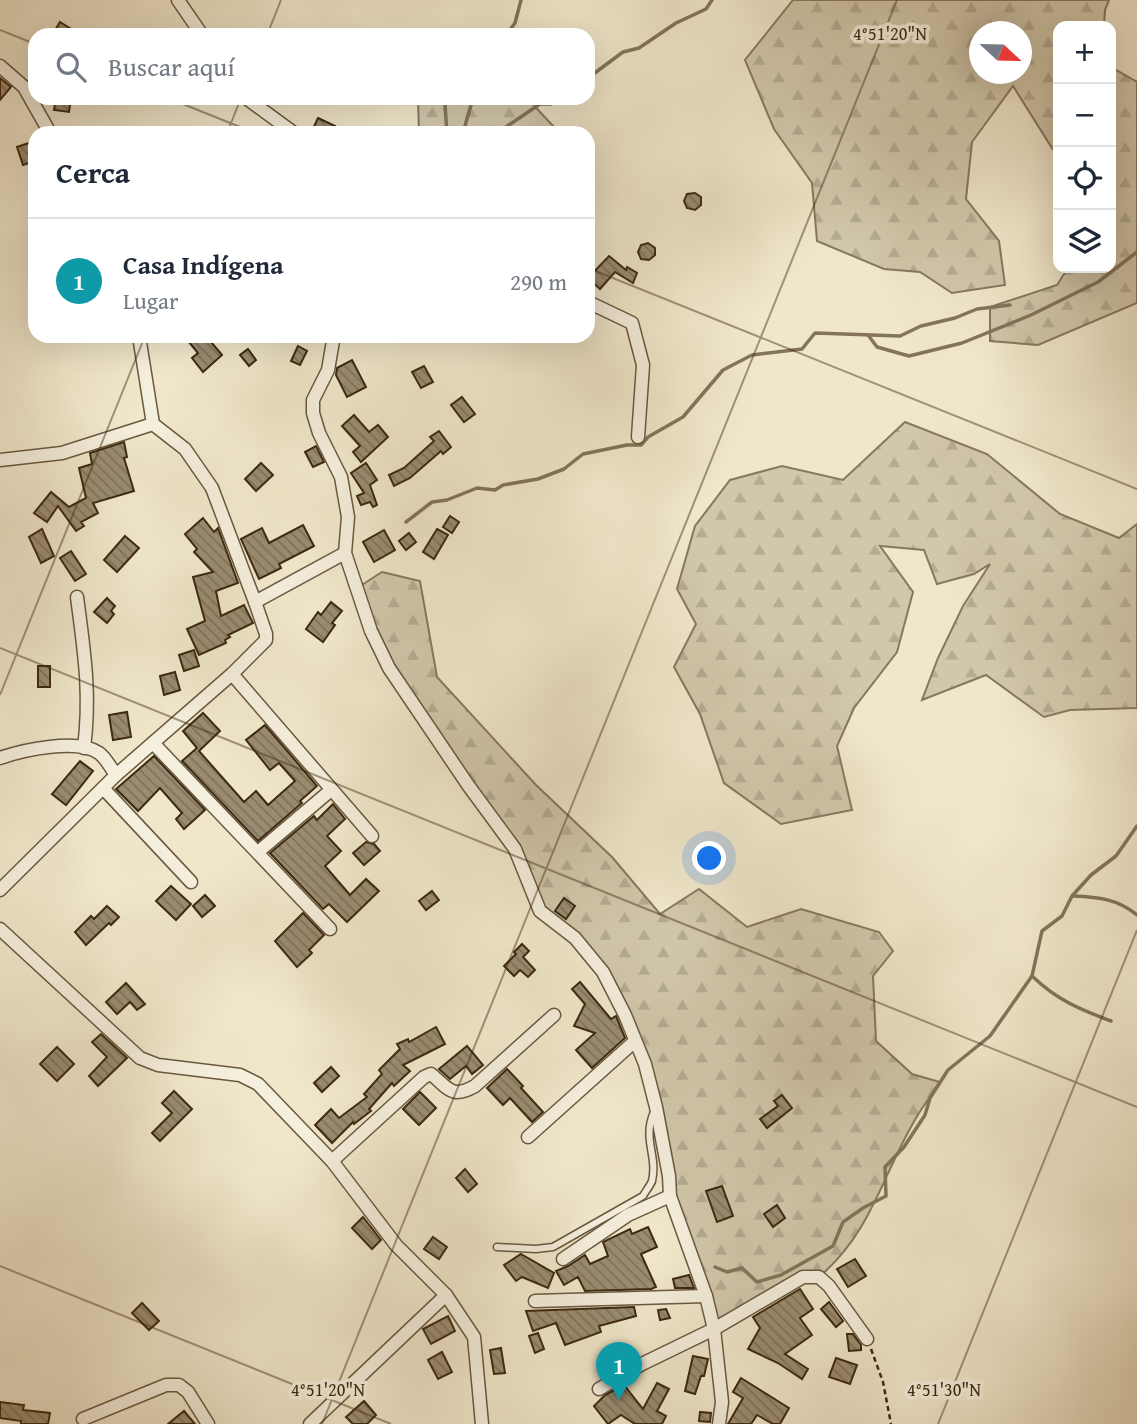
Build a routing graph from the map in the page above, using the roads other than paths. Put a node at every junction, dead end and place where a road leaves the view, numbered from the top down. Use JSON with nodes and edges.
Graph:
{"nodes":[{"id":1,"x":178,"y":0,"type":"edge"},
{"id":2,"x":197,"y":28,"type":"edge"},
{"id":3,"x":0,"y":65,"type":"edge"},
{"id":4,"x":28,"y":94,"type":"edge"},
{"id":5,"x":34,"y":105,"type":"edge"},
{"id":6,"x":253,"y":105,"type":"edge"},
{"id":7,"x":46,"y":126,"type":"edge"},
{"id":8,"x":284,"y":126,"type":"edge"},
{"id":9,"x":595,"y":305,"type":"edge"},
{"id":10,"x":140,"y":343,"type":"edge"},
{"id":11,"x":333,"y":343,"type":"edge"},
{"id":12,"x":153,"y":424,"type":"junction"},
{"id":13,"x":638,"y":437,"type":"dead end"},
{"id":14,"x":0,"y":460,"type":"edge"},
{"id":15,"x":345,"y":553,"type":"junction"},
{"id":16,"x":76,"y":597,"type":"dead end"},
{"id":17,"x":255,"y":602,"type":"junction"},
{"id":18,"x":232,"y":674,"type":"junction"},
{"id":19,"x":153,"y":743,"type":"junction"},
{"id":20,"x":84,"y":748,"type":"junction"},
{"id":21,"x":0,"y":758,"type":"edge"},
{"id":22,"x":116,"y":775,"type":"junction"},
{"id":23,"x":103,"y":788,"type":"junction"},
{"id":24,"x":331,"y":789,"type":"junction"},
{"id":25,"x":372,"y":836,"type":"dead end"},
{"id":26,"x":258,"y":852,"type":"junction"},
{"id":27,"x":191,"y":882,"type":"dead end"},
{"id":28,"x":0,"y":890,"type":"edge"},
{"id":29,"x":0,"y":929,"type":"edge"},
{"id":30,"x":330,"y":929,"type":"dead end"},
{"id":31,"x":554,"y":1015,"type":"dead end"},
{"id":32,"x":635,"y":1041,"type":"junction"},
{"id":33,"x":656,"y":1107,"type":"junction"},
{"id":34,"x":528,"y":1137,"type":"dead end"},
{"id":35,"x":332,"y":1161,"type":"junction"},
{"id":36,"x":670,"y":1196,"type":"junction"},
{"id":37,"x":496,"y":1247,"type":"dead end"},
{"id":38,"x":563,"y":1259,"type":"dead end"},
{"id":39,"x":446,"y":1295,"type":"junction"},
{"id":40,"x":706,"y":1296,"type":"junction"},
{"id":41,"x":535,"y":1301,"type":"dead end"},
{"id":42,"x":714,"y":1329,"type":"junction"},
{"id":43,"x":867,"y":1339,"type":"road end"},
{"id":44,"x":599,"y":1390,"type":"dead end"},
{"id":45,"x":83,"y":1419,"type":"dead end"},
{"id":46,"x":208,"y":1424,"type":"edge"},
{"id":47,"x":310,"y":1424,"type":"edge"},
{"id":48,"x":482,"y":1424,"type":"edge"},
{"id":49,"x":719,"y":1424,"type":"edge"}],
"edges":[{"from":1,"to":2,"type":"street"},
{"from":3,"to":4,"type":"street"},
{"from":5,"to":7,"type":"street"},
{"from":6,"to":8,"type":"street"},
{"from":9,"to":13,"type":"street"},
{"from":10,"to":12,"type":"street"},
{"from":11,"to":15,"type":"street"},
{"from":12,"to":14,"type":"street"},
{"from":12,"to":17,"type":"street"},
{"from":15,"to":17,"type":"street"},
{"from":15,"to":32,"type":"street"},
{"from":16,"to":20,"type":"street"},
{"from":17,"to":18,"type":"street"},
{"from":18,"to":19,"type":"street"},
{"from":18,"to":24,"type":"street"},
{"from":19,"to":22,"type":"street"},
{"from":19,"to":26,"type":"street"},
{"from":20,"to":21,"type":"street"},
{"from":20,"to":22,"type":"street"},
{"from":22,"to":23,"type":"street"},
{"from":23,"to":27,"type":"street"},
{"from":23,"to":28,"type":"street"},
{"from":24,"to":25,"type":"street"},
{"from":24,"to":26,"type":"street"},
{"from":26,"to":30,"type":"street"},
{"from":29,"to":35,"type":"street"},
{"from":31,"to":35,"type":"street"},
{"from":32,"to":33,"type":"street"},
{"from":32,"to":34,"type":"street"},
{"from":33,"to":36,"type":"street"},
{"from":33,"to":37,"type":"lane"},
{"from":35,"to":39,"type":"street"},
{"from":36,"to":38,"type":"street"},
{"from":36,"to":40,"type":"street"},
{"from":39,"to":47,"type":"street"},
{"from":39,"to":48,"type":"street"},
{"from":40,"to":41,"type":"street"},
{"from":40,"to":42,"type":"street"},
{"from":42,"to":43,"type":"street"},
{"from":42,"to":44,"type":"street"},
{"from":42,"to":49,"type":"street"},
{"from":45,"to":46,"type":"street"}]}
